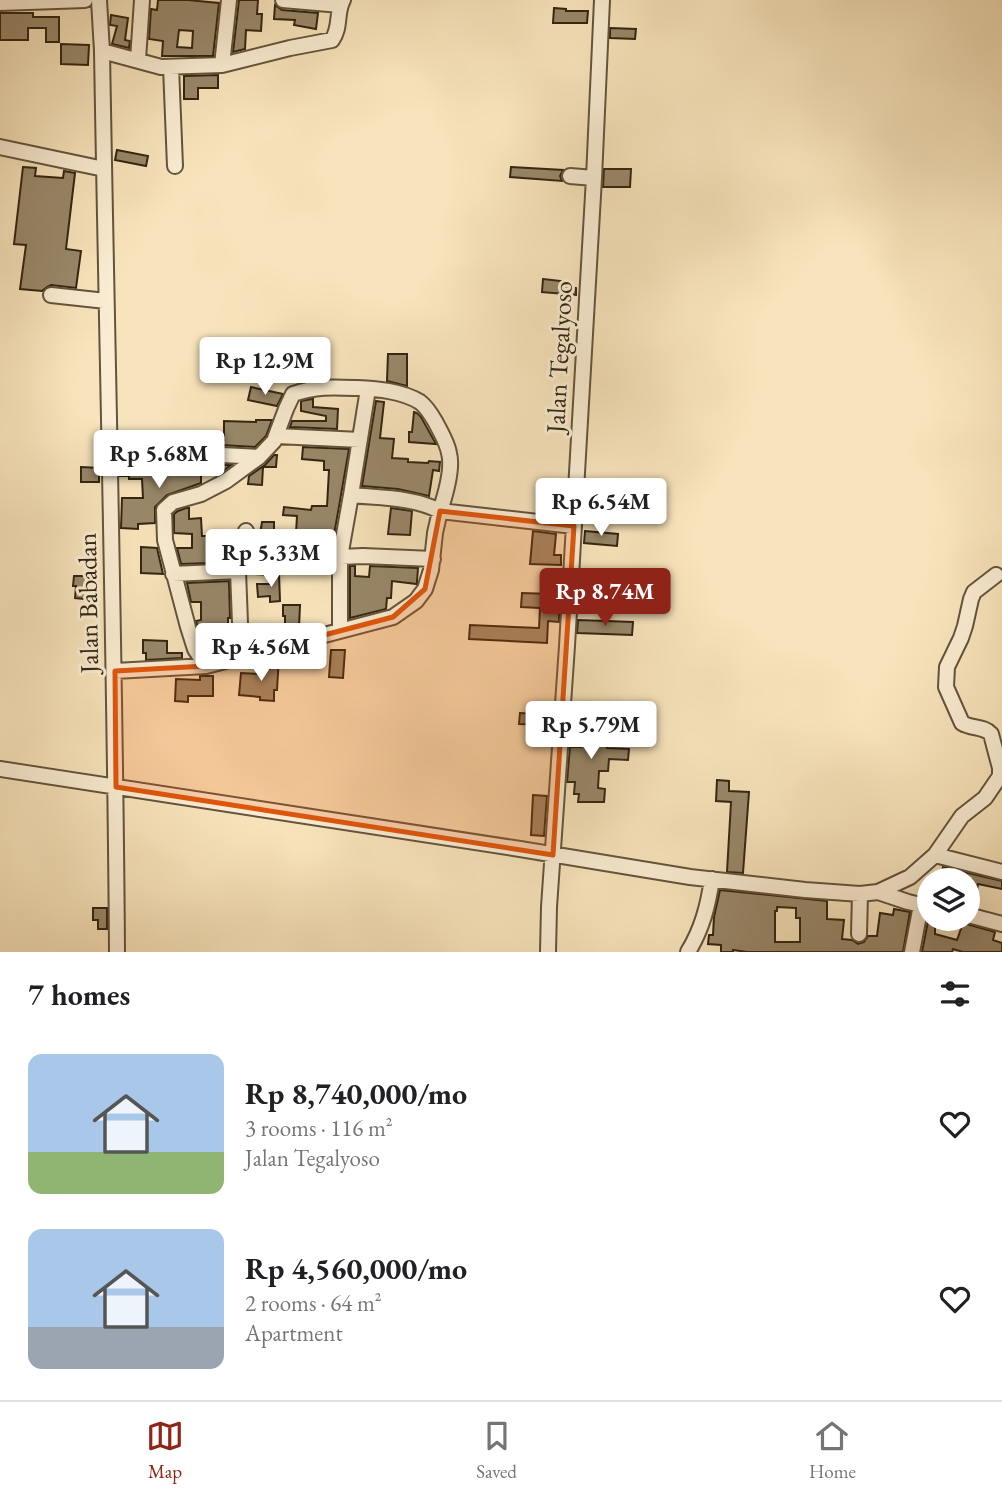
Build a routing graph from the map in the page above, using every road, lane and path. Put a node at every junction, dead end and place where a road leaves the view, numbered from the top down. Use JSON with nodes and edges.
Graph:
{"nodes":[{"id":1,"x":85,"y":0,"type":"edge"},
{"id":2,"x":99,"y":0,"type":"edge"},
{"id":3,"x":142,"y":0,"type":"edge"},
{"id":4,"x":229,"y":0,"type":"edge"},
{"id":5,"x":283,"y":0,"type":"edge"},
{"id":6,"x":601,"y":0,"type":"edge"},
{"id":7,"x":341,"y":2,"type":"edge"},
{"id":8,"x":0,"y":3,"type":"edge"},
{"id":9,"x":102,"y":51,"type":"junction"},
{"id":10,"x":138,"y":60,"type":"junction"},
{"id":11,"x":222,"y":65,"type":"junction"},
{"id":12,"x":171,"y":66,"type":"junction"},
{"id":13,"x":0,"y":147,"type":"edge"},
{"id":14,"x":175,"y":166,"type":"dead end"},
{"id":15,"x":104,"y":169,"type":"junction"},
{"id":16,"x":570,"y":176,"type":"dead end"},
{"id":17,"x":594,"y":178,"type":"junction"},
{"id":18,"x":51,"y":295,"type":"dead end"},
{"id":19,"x":106,"y":301,"type":"junction"},
{"id":20,"x":368,"y":389,"type":"junction"},
{"id":21,"x":277,"y":436,"type":"junction"},
{"id":22,"x":360,"y":440,"type":"junction"},
{"id":23,"x":259,"y":457,"type":"junction"},
{"id":24,"x":109,"y":461,"type":"junction"},
{"id":25,"x":351,"y":495,"type":"junction"},
{"id":26,"x":440,"y":511,"type":"junction"},
{"id":27,"x":574,"y":526,"type":"junction"},
{"id":28,"x":246,"y":531,"type":"dead end"},
{"id":29,"x":340,"y":557,"type":"junction"},
{"id":30,"x":433,"y":559,"type":"junction"},
{"id":31,"x":240,"y":568,"type":"junction"},
{"id":32,"x":173,"y":574,"type":"junction"},
{"id":33,"x":996,"y":575,"type":"dead end"},
{"id":34,"x":340,"y":631,"type":"junction"},
{"id":35,"x":245,"y":656,"type":"junction"},
{"id":36,"x":206,"y":666,"type":"junction"},
{"id":37,"x":115,"y":671,"type":"junction"},
{"id":38,"x":0,"y":769,"type":"edge"},
{"id":39,"x":116,"y":786,"type":"junction"},
{"id":40,"x":553,"y":855,"type":"junction"},
{"id":41,"x":935,"y":855,"type":"junction"},
{"id":42,"x":1002,"y":872,"type":"edge"},
{"id":43,"x":712,"y":879,"type":"junction"},
{"id":44,"x":878,"y":891,"type":"junction"},
{"id":45,"x":860,"y":894,"type":"junction"},
{"id":46,"x":917,"y":903,"type":"edge"},
{"id":47,"x":980,"y":918,"type":"edge"},
{"id":48,"x":1002,"y":924,"type":"edge"},
{"id":49,"x":918,"y":931,"type":"edge"},
{"id":50,"x":859,"y":934,"type":"dead end"},
{"id":51,"x":691,"y":947,"type":"edge"},
{"id":52,"x":117,"y":952,"type":"edge"},
{"id":53,"x":548,"y":952,"type":"edge"},
{"id":54,"x":706,"y":952,"type":"edge"},
{"id":55,"x":912,"y":952,"type":"edge"}],
"edges":[{"from":1,"to":8,"type":"street"},
{"from":2,"to":9,"type":"street","name":"Jalan Babadan"},
{"from":3,"to":10,"type":"street"},
{"from":4,"to":11,"type":"street"},
{"from":5,"to":7,"type":"street"},
{"from":6,"to":17,"type":"street","name":"Jalan Tegalyoso"},
{"from":7,"to":11,"type":"street"},
{"from":9,"to":10,"type":"street"},
{"from":9,"to":15,"type":"street","name":"Jalan Babadan"},
{"from":10,"to":12,"type":"street"},
{"from":11,"to":12,"type":"street"},
{"from":12,"to":14,"type":"street"},
{"from":13,"to":15,"type":"street"},
{"from":15,"to":19,"type":"street","name":"Jalan Babadan"},
{"from":16,"to":17,"type":"street"},
{"from":17,"to":27,"type":"street","name":"Jalan Tegalyoso"},
{"from":18,"to":19,"type":"street"},
{"from":19,"to":24,"type":"street","name":"Jalan Babadan"},
{"from":20,"to":21,"type":"street"},
{"from":20,"to":22,"type":"street"},
{"from":20,"to":26,"type":"street"},
{"from":21,"to":22,"type":"street"},
{"from":21,"to":23,"type":"street"},
{"from":22,"to":25,"type":"street"},
{"from":23,"to":24,"type":"street"},
{"from":23,"to":32,"type":"street"},
{"from":24,"to":37,"type":"street","name":"Jalan Babadan"},
{"from":25,"to":26,"type":"street"},
{"from":25,"to":29,"type":"street"},
{"from":26,"to":27,"type":"street"},
{"from":26,"to":30,"type":"street"},
{"from":27,"to":40,"type":"street","name":"Jalan Tegalyoso"},
{"from":28,"to":31,"type":"street"},
{"from":29,"to":30,"type":"street"},
{"from":29,"to":31,"type":"street"},
{"from":29,"to":34,"type":"street"},
{"from":30,"to":34,"type":"street"},
{"from":31,"to":32,"type":"street"},
{"from":31,"to":35,"type":"street"},
{"from":32,"to":36,"type":"street"},
{"from":33,"to":41,"type":"street"},
{"from":34,"to":35,"type":"street"},
{"from":35,"to":36,"type":"street"},
{"from":36,"to":37,"type":"street"},
{"from":37,"to":39,"type":"street","name":"Jalan Babadan"},
{"from":38,"to":39,"type":"street"},
{"from":39,"to":40,"type":"street"},
{"from":39,"to":52,"type":"street","name":"Jalan Babadan"},
{"from":40,"to":43,"type":"street"},
{"from":40,"to":53,"type":"street","name":"Jalan Tegalyoso"},
{"from":41,"to":42,"type":"street"},
{"from":41,"to":44,"type":"street"},
{"from":43,"to":45,"type":"street"},
{"from":43,"to":51,"type":"street"},
{"from":44,"to":45,"type":"street"},
{"from":44,"to":46,"type":"street"},
{"from":45,"to":50,"type":"street"},
{"from":47,"to":48,"type":"street"},
{"from":49,"to":55,"type":"street"},
{"from":51,"to":54,"type":"street"}]}
